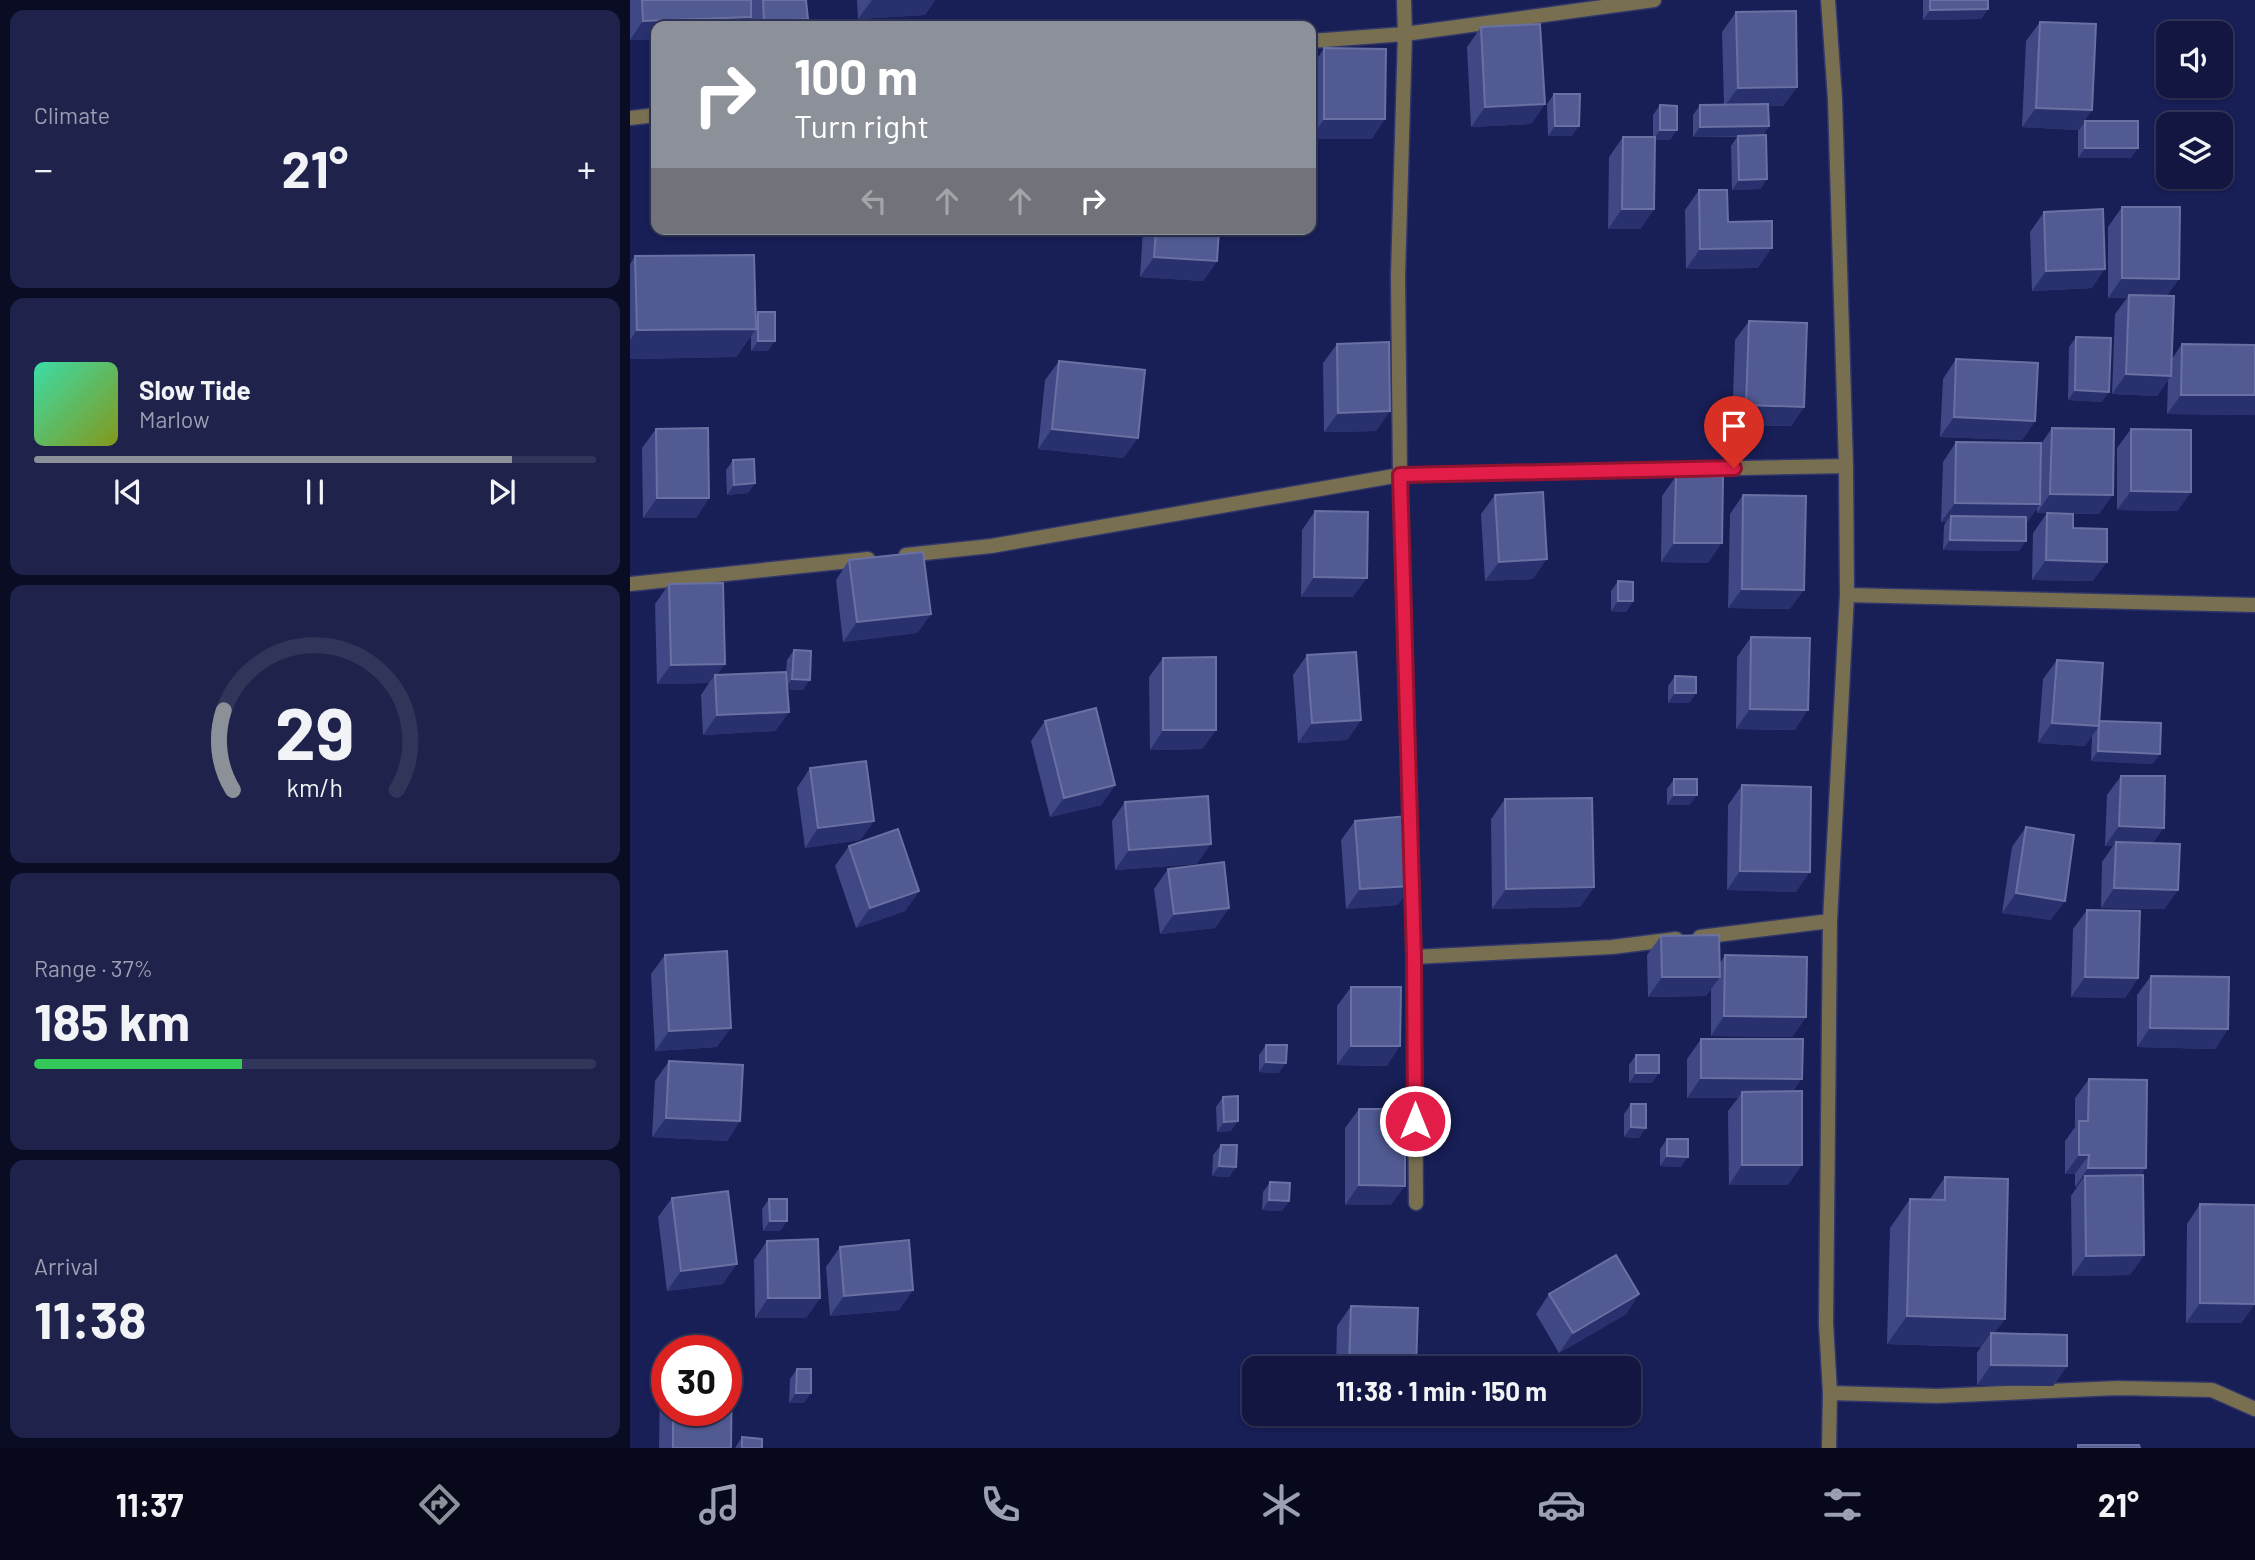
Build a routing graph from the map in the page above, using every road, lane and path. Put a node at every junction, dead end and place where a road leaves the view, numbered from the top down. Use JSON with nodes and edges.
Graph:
{"nodes":[{"id":1,"x":1404,"y":0,"type":"edge"},
{"id":2,"x":1654,"y":0,"type":"edge"},
{"id":3,"x":1828,"y":0,"type":"edge"},
{"id":4,"x":1405,"y":34,"type":"junction"},
{"id":5,"x":1316,"y":41,"type":"edge"},
{"id":6,"x":651,"y":116,"type":"edge"},
{"id":7,"x":630,"y":118,"type":"edge"},
{"id":8,"x":1846,"y":466,"type":"junction"},
{"id":9,"x":1400,"y":475,"type":"junction"},
{"id":10,"x":630,"y":584,"type":"edge"},
{"id":11,"x":1847,"y":595,"type":"junction"},
{"id":12,"x":2255,"y":605,"type":"edge"},
{"id":13,"x":1830,"y":922,"type":"junction"},
{"id":14,"x":1414,"y":957,"type":"junction"},
{"id":15,"x":1416,"y":1203,"type":"dead end"},
{"id":16,"x":1830,"y":1393,"type":"junction"},
{"id":17,"x":2255,"y":1409,"type":"edge"},
{"id":18,"x":1829,"y":1448,"type":"edge"}],
"edges":[{"from":1,"to":4,"type":"street"},
{"from":2,"to":4,"type":"street"},
{"from":3,"to":8,"type":"street"},
{"from":4,"to":5,"type":"street"},
{"from":4,"to":9,"type":"street"},
{"from":6,"to":7,"type":"street"},
{"from":8,"to":9,"type":"street"},
{"from":8,"to":11,"type":"street"},
{"from":9,"to":10,"type":"street"},
{"from":9,"to":14,"type":"street"},
{"from":11,"to":12,"type":"street"},
{"from":11,"to":13,"type":"street"},
{"from":13,"to":14,"type":"street"},
{"from":13,"to":16,"type":"street"},
{"from":14,"to":15,"type":"street"},
{"from":16,"to":17,"type":"street"},
{"from":16,"to":18,"type":"street"}]}
